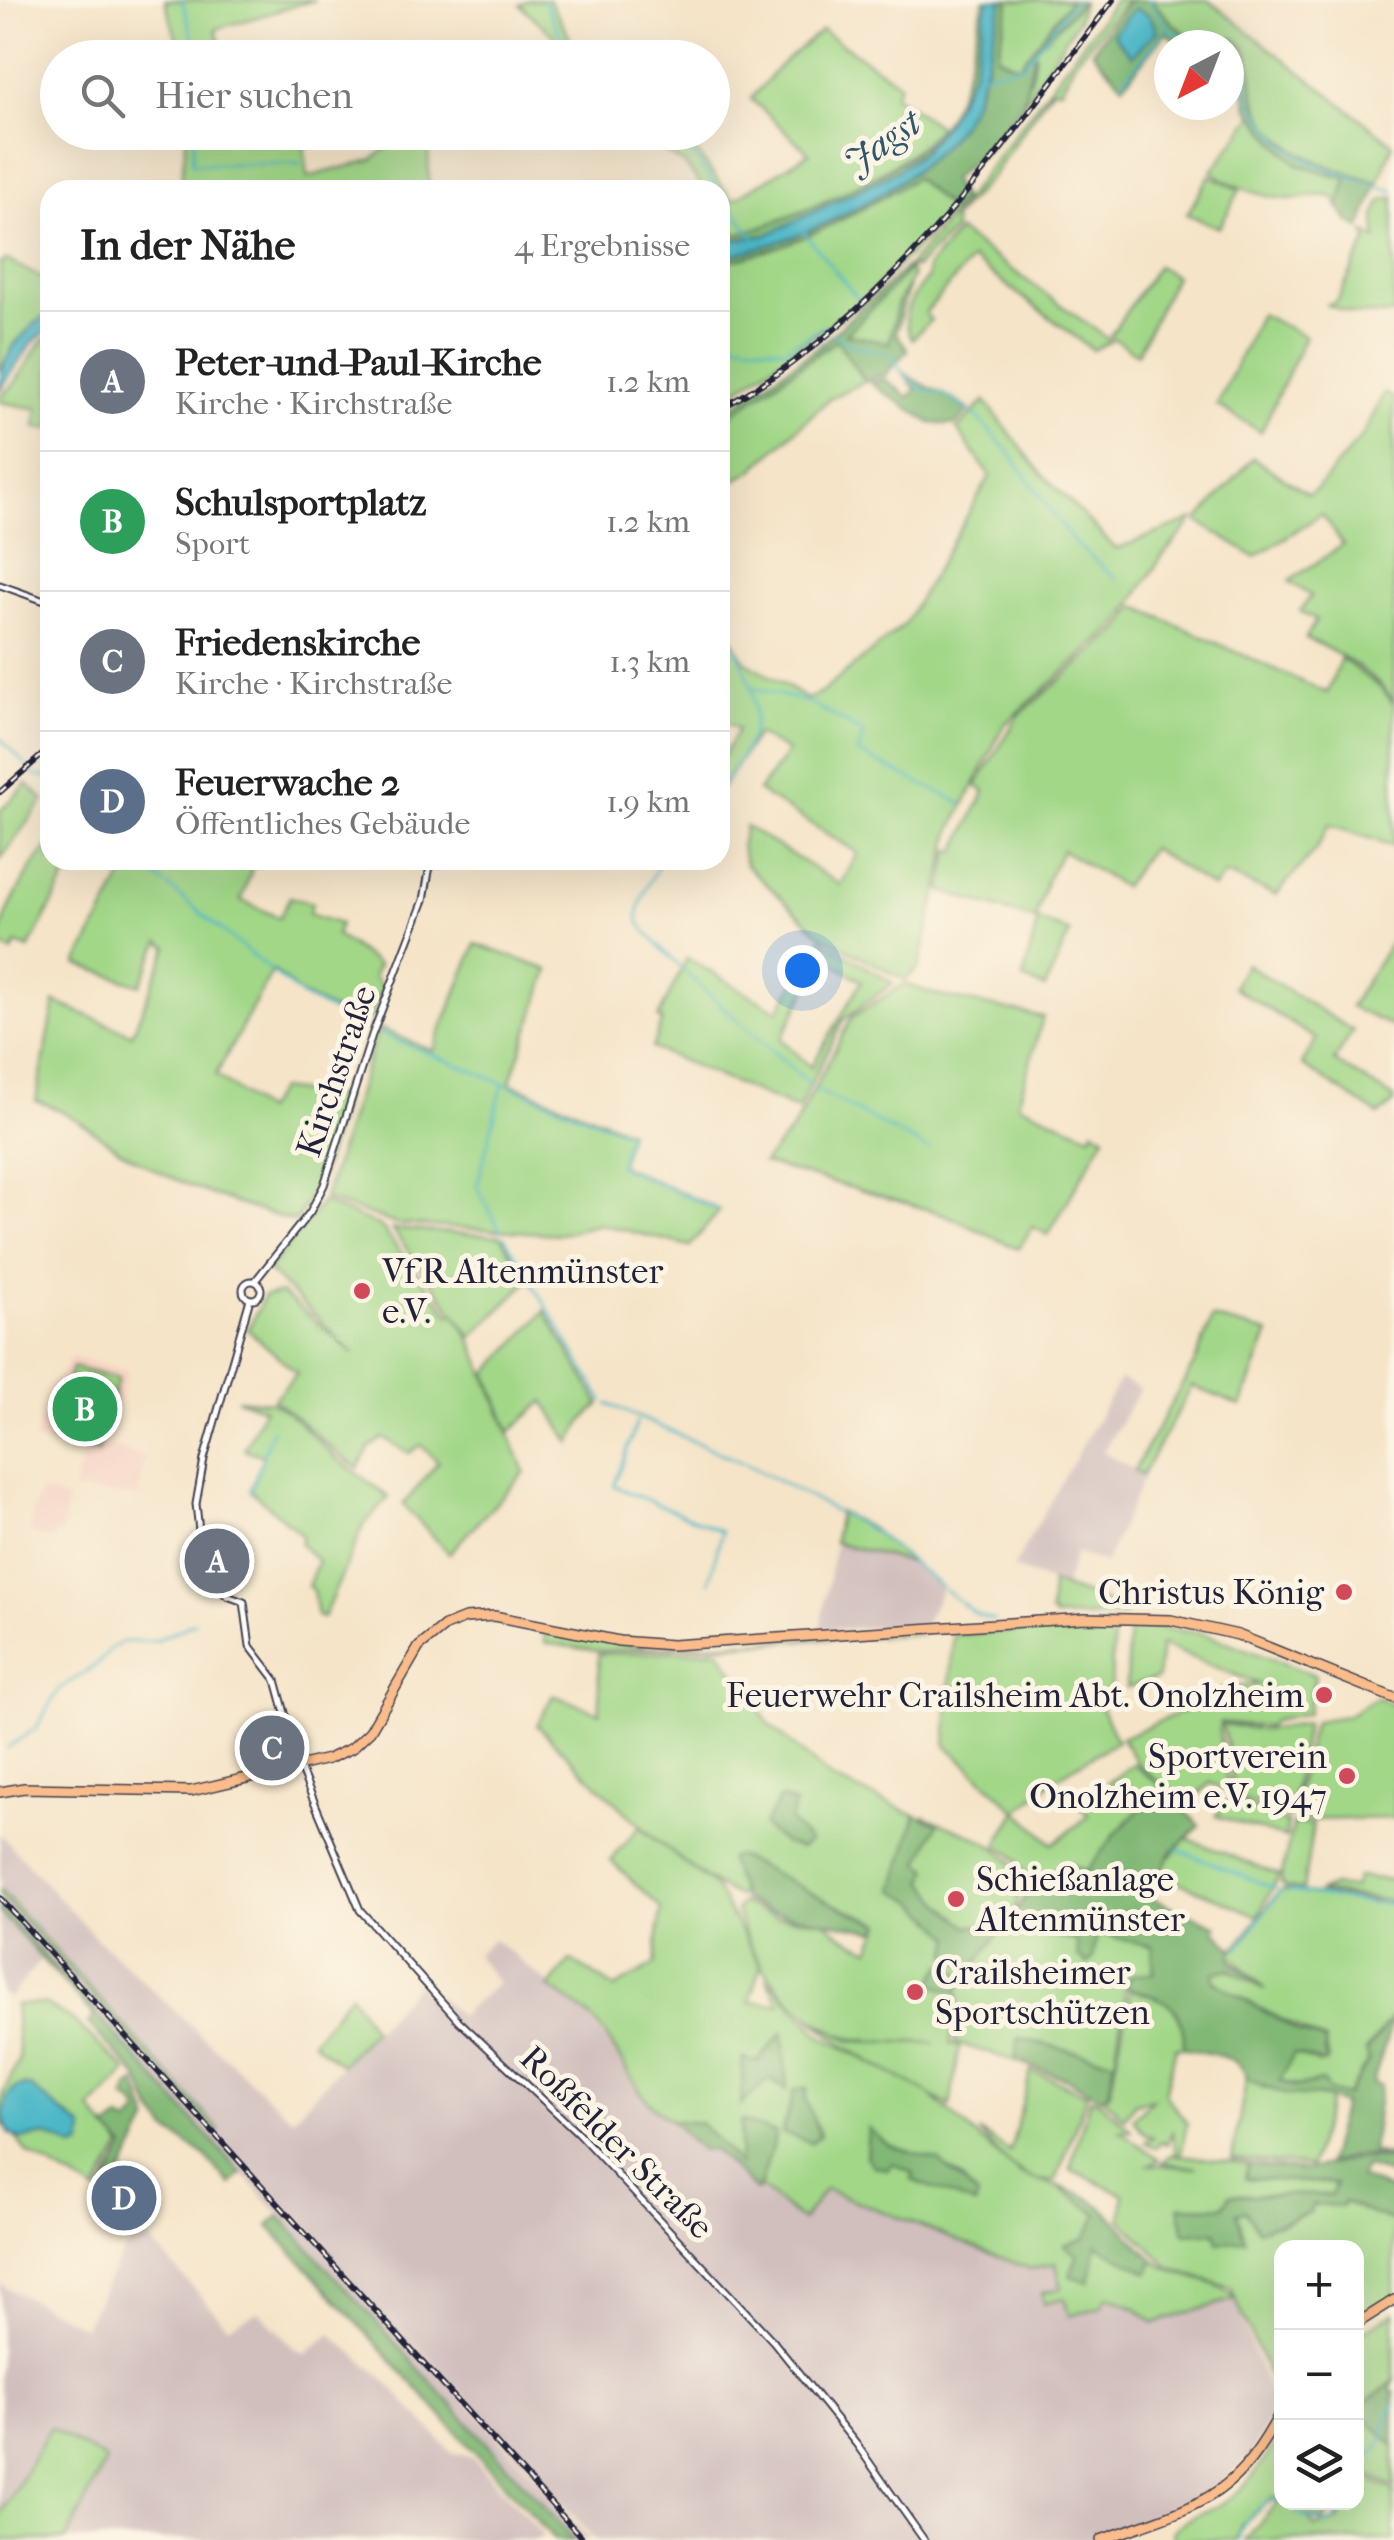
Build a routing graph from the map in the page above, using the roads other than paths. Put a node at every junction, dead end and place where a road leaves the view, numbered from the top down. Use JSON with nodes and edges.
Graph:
{"nodes":[{"id":1,"x":0,"y":585,"type":"edge"},
{"id":2,"x":40,"y":599,"type":"edge"},
{"id":3,"x":429,"y":870,"type":"edge"},
{"id":4,"x":255,"y":1281,"type":"junction"},
{"id":5,"x":250,"y":1299,"type":"junction"},
{"id":6,"x":1394,"y":1698,"type":"edge"},
{"id":7,"x":300,"y":1768,"type":"junction"},
{"id":8,"x":0,"y":1792,"type":"edge"},
{"id":9,"x":1394,"y":2300,"type":"edge"},
{"id":10,"x":1364,"y":2319,"type":"edge"},
{"id":11,"x":1276,"y":2420,"type":"edge"},
{"id":12,"x":924,"y":2540,"type":"edge"},
{"id":13,"x":1101,"y":2540,"type":"edge"}],
"edges":[{"from":1,"to":2,"type":"street"},
{"from":3,"to":4,"type":"street","name":"Kirchstraße"},
{"from":4,"to":5,"type":"street","name":"Kirchstraße"},
{"from":4,"to":5,"type":"street","name":"Kirchstraße"},
{"from":5,"to":7,"type":"street","name":"Kirchstraße"},
{"from":6,"to":7,"type":"main road"},
{"from":7,"to":8,"type":"main road"},
{"from":7,"to":12,"type":"street","name":"Roßfelder Straße"},
{"from":9,"to":10,"type":"main road"},
{"from":11,"to":13,"type":"main road"}]}
